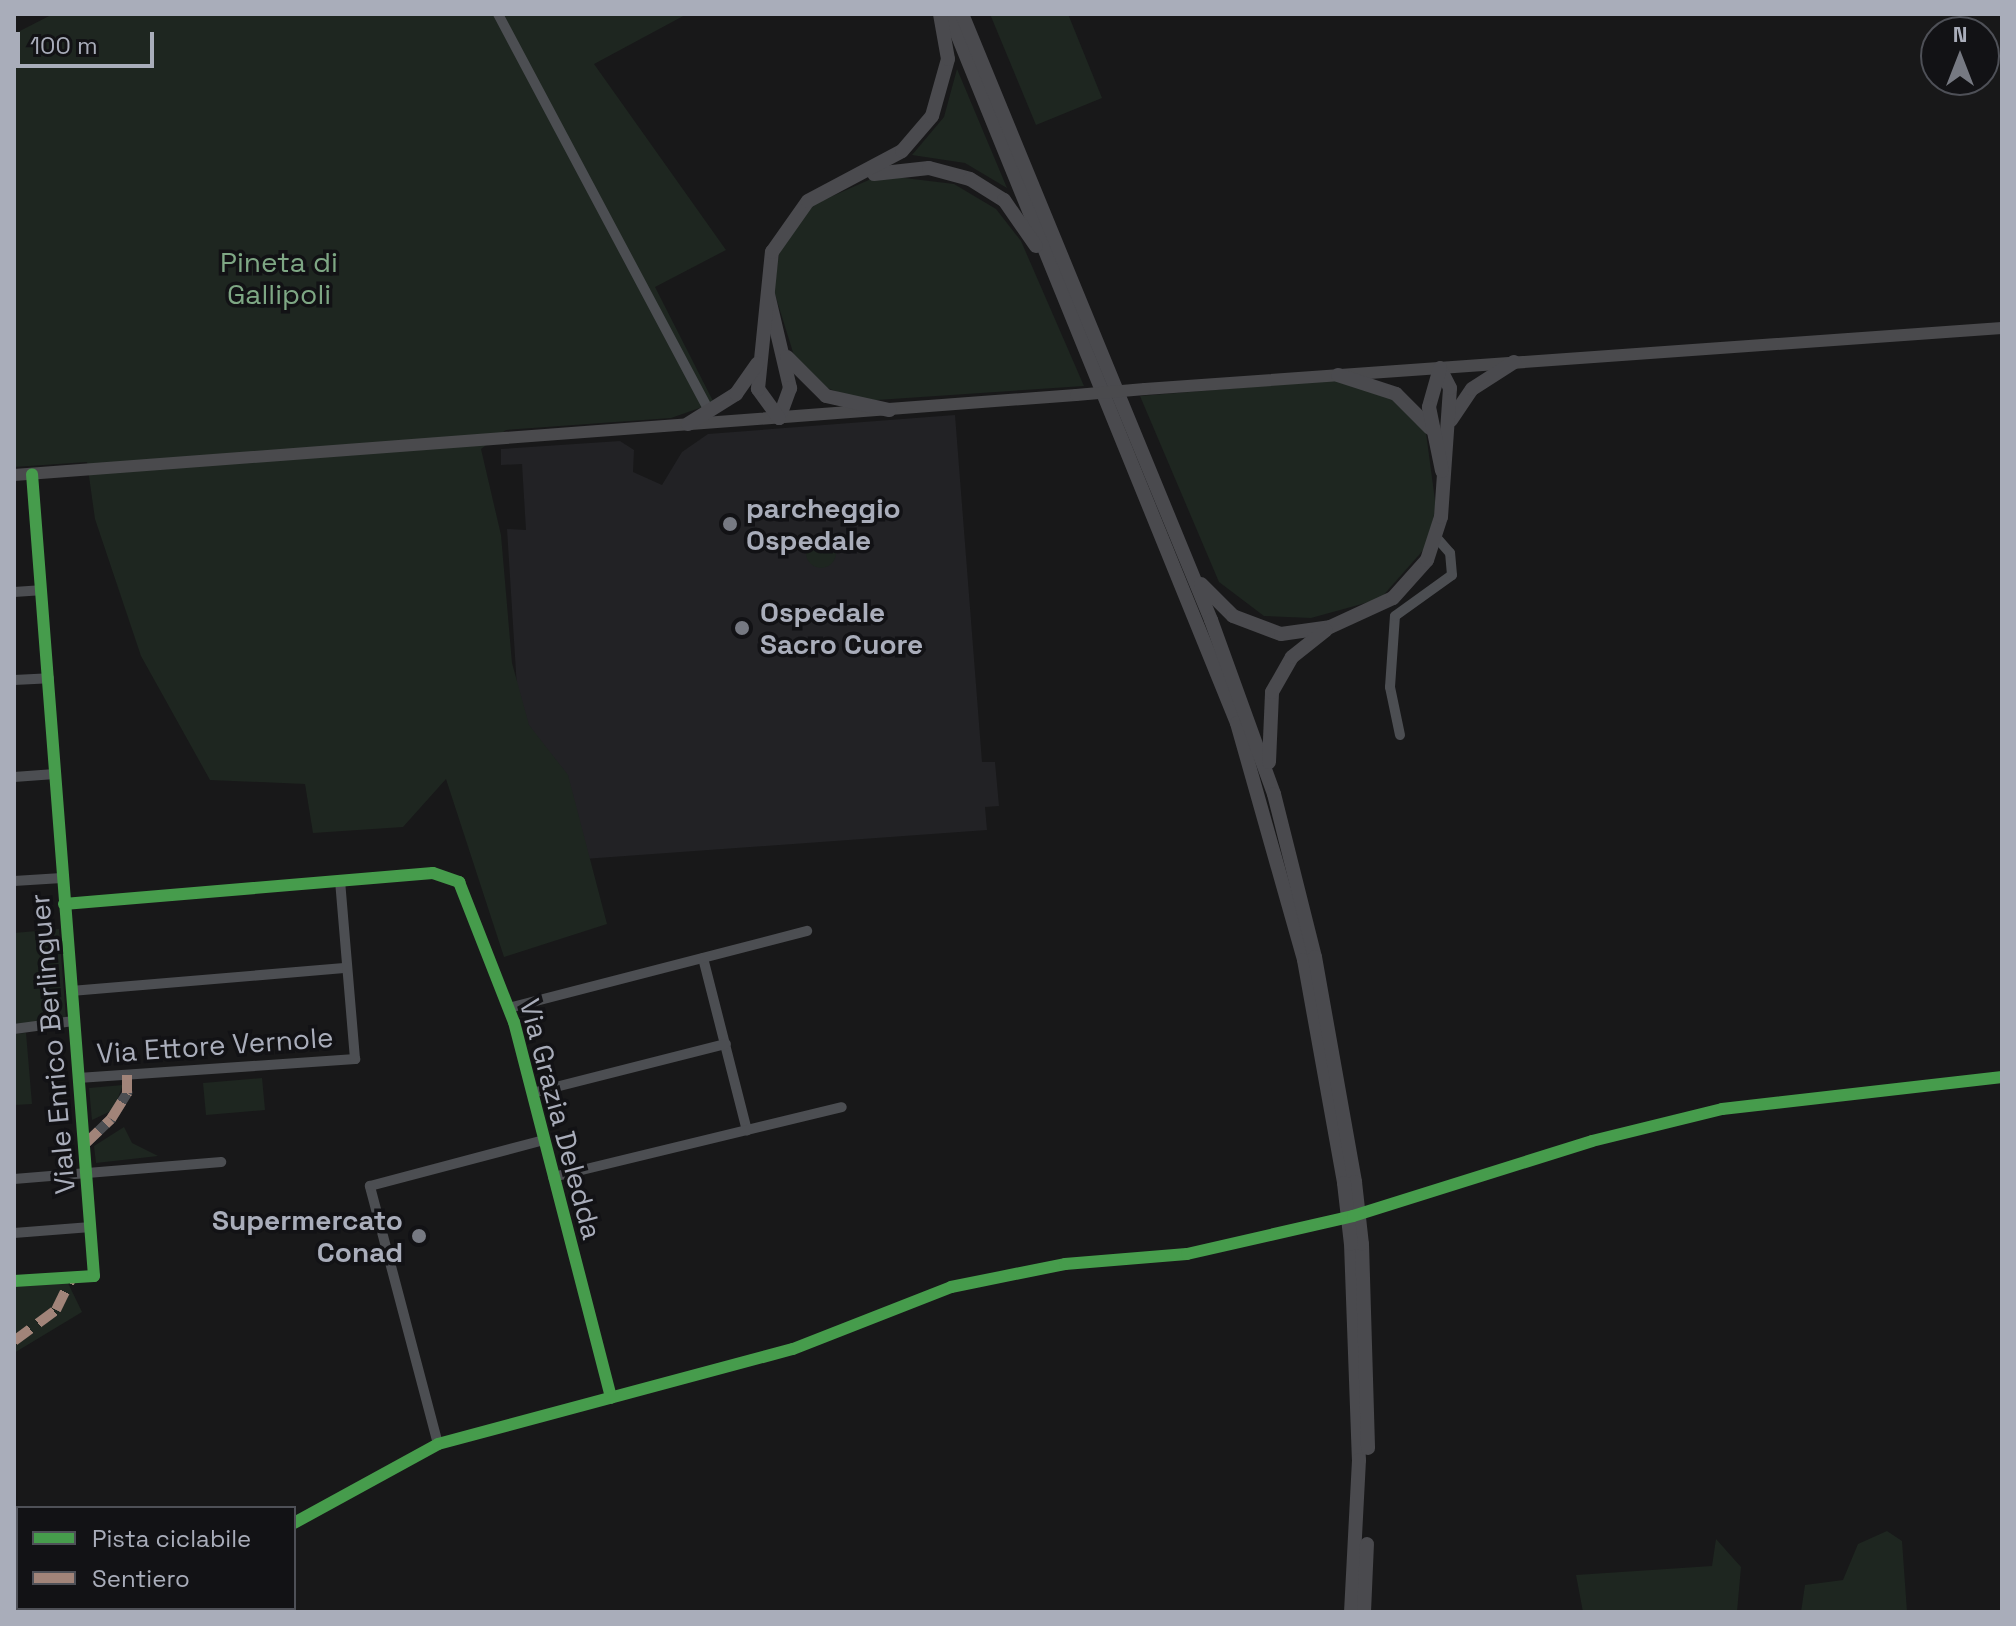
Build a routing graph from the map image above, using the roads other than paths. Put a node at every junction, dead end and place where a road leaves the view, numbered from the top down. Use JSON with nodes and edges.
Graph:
{"nodes":[{"id":1,"x":498,"y":14,"type":"edge"},
{"id":2,"x":940,"y":14,"type":"edge"},
{"id":3,"x":949,"y":14,"type":"edge"},
{"id":4,"x":962,"y":14,"type":"edge"},
{"id":5,"x":821,"y":192,"type":"junction"},
{"id":6,"x":768,"y":294,"type":"junction"},
{"id":7,"x":2002,"y":328,"type":"edge"},
{"id":8,"x":777,"y":335,"type":"junction"},
{"id":9,"x":1088,"y":354,"type":"junction"},
{"id":10,"x":761,"y":356,"type":"junction"},
{"id":11,"x":1514,"y":362,"type":"junction"},
{"id":12,"x":1440,"y":368,"type":"junction"},
{"id":13,"x":1338,"y":375,"type":"junction"},
{"id":14,"x":889,"y":410,"type":"junction"},
{"id":15,"x":710,"y":412,"type":"junction"},
{"id":16,"x":779,"y":418,"type":"junction"},
{"id":17,"x":1449,"y":423,"type":"junction"},
{"id":18,"x":688,"y":424,"type":"junction"},
{"id":19,"x":1430,"y":428,"type":"junction"},
{"id":20,"x":1442,"y":471,"type":"junction"},
{"id":21,"x":32,"y":474,"type":"junction"},
{"id":22,"x":14,"y":475,"type":"edge"},
{"id":23,"x":1437,"y":538,"type":"junction"},
{"id":24,"x":1191,"y":571,"type":"junction"},
{"id":25,"x":40,"y":590,"type":"junction"},
{"id":26,"x":14,"y":592,"type":"edge"},
{"id":27,"x":1330,"y":627,"type":"junction"},
{"id":28,"x":49,"y":678,"type":"junction"},
{"id":29,"x":14,"y":680,"type":"edge"},
{"id":30,"x":1400,"y":735,"type":"dead end"},
{"id":31,"x":55,"y":774,"type":"junction"},
{"id":32,"x":14,"y":777,"type":"edge"},
{"id":33,"x":1274,"y":794,"type":"junction"},
{"id":34,"x":62,"y":878,"type":"junction"},
{"id":35,"x":14,"y":881,"type":"edge"},
{"id":36,"x":340,"y":881,"type":"junction"},
{"id":37,"x":64,"y":904,"type":"junction"},
{"id":38,"x":807,"y":931,"type":"dead end"},
{"id":39,"x":703,"y":958,"type":"junction"},
{"id":40,"x":347,"y":968,"type":"junction"},
{"id":41,"x":71,"y":991,"type":"junction"},
{"id":42,"x":509,"y":1008,"type":"junction"},
{"id":43,"x":73,"y":1021,"type":"junction"},
{"id":44,"x":14,"y":1029,"type":"edge"},
{"id":45,"x":726,"y":1044,"type":"junction"},
{"id":46,"x":127,"y":1075,"type":"junction"},
{"id":47,"x":2002,"y":1077,"type":"edge"},
{"id":48,"x":78,"y":1078,"type":"junction"},
{"id":49,"x":532,"y":1093,"type":"junction"},
{"id":50,"x":842,"y":1107,"type":"dead end"},
{"id":51,"x":747,"y":1130,"type":"junction"},
{"id":52,"x":544,"y":1140,"type":"junction"},
{"id":53,"x":84,"y":1145,"type":"junction"},
{"id":54,"x":221,"y":1162,"type":"dead end"},
{"id":55,"x":87,"y":1173,"type":"junction"},
{"id":56,"x":553,"y":1177,"type":"junction"},
{"id":57,"x":14,"y":1179,"type":"edge"},
{"id":58,"x":1349,"y":1183,"type":"junction"},
{"id":59,"x":91,"y":1227,"type":"junction"},
{"id":60,"x":14,"y":1233,"type":"edge"},
{"id":61,"x":1356,"y":1244,"type":"junction"},
{"id":62,"x":14,"y":1281,"type":"edge"},
{"id":63,"x":611,"y":1398,"type":"junction"},
{"id":64,"x":438,"y":1444,"type":"junction"},
{"id":65,"x":296,"y":1522,"type":"edge"},
{"id":66,"x":1351,"y":1612,"type":"edge"},
{"id":67,"x":1364,"y":1612,"type":"edge"}],
"edges":[{"from":1,"to":15,"type":"street"},
{"from":2,"to":5,"type":"highway"},
{"from":3,"to":9,"type":"highway"},
{"from":4,"to":24,"type":"highway"},
{"from":5,"to":6,"type":"highway"},
{"from":5,"to":9,"type":"highway"},
{"from":6,"to":8,"type":"highway"},
{"from":6,"to":10,"type":"highway"},
{"from":7,"to":11,"type":"main road"},
{"from":8,"to":14,"type":"highway"},
{"from":8,"to":16,"type":"highway"},
{"from":9,"to":58,"type":"highway"},
{"from":10,"to":15,"type":"highway"},
{"from":10,"to":16,"type":"highway"},
{"from":11,"to":12,"type":"main road"},
{"from":11,"to":17,"type":"highway"},
{"from":12,"to":13,"type":"main road"},
{"from":12,"to":17,"type":"highway"},
{"from":12,"to":19,"type":"highway"},
{"from":13,"to":14,"type":"main road","bridge":true},
{"from":13,"to":19,"type":"highway"},
{"from":14,"to":16,"type":"main road"},
{"from":15,"to":18,"type":"highway"},
{"from":16,"to":18,"type":"main road"},
{"from":17,"to":20,"type":"highway"},
{"from":18,"to":21,"type":"main road"},
{"from":19,"to":20,"type":"highway"},
{"from":20,"to":23,"type":"highway"},
{"from":21,"to":22,"type":"main road"},
{"from":21,"to":25,"type":"street","name":"Viale Enrico Berlinguer"},
{"from":23,"to":27,"type":"highway"},
{"from":23,"to":30,"type":"street"},
{"from":24,"to":27,"type":"highway"},
{"from":24,"to":33,"type":"highway"},
{"from":25,"to":26,"type":"street"},
{"from":25,"to":28,"type":"street","name":"Viale Enrico Berlinguer"},
{"from":27,"to":33,"type":"highway"},
{"from":28,"to":29,"type":"street"},
{"from":28,"to":31,"type":"street","name":"Viale Enrico Berlinguer"},
{"from":31,"to":32,"type":"street"},
{"from":31,"to":34,"type":"street","name":"Viale Enrico Berlinguer"},
{"from":33,"to":58,"type":"highway"},
{"from":34,"to":35,"type":"street"},
{"from":34,"to":37,"type":"street","name":"Viale Enrico Berlinguer"},
{"from":36,"to":37,"type":"street"},
{"from":36,"to":40,"type":"street"},
{"from":36,"to":42,"type":"street","name":"Via Grazia Deledda"},
{"from":37,"to":41,"type":"street","name":"Viale Enrico Berlinguer"},
{"from":38,"to":39,"type":"street"},
{"from":39,"to":42,"type":"street"},
{"from":39,"to":45,"type":"street"},
{"from":40,"to":41,"type":"street"},
{"from":40,"to":46,"type":"street","name":"Via Ettore Vernole"},
{"from":41,"to":43,"type":"street","name":"Viale Enrico Berlinguer"},
{"from":42,"to":49,"type":"street","name":"Via Grazia Deledda"},
{"from":43,"to":44,"type":"street"},
{"from":43,"to":48,"type":"street","name":"Viale Enrico Berlinguer"},
{"from":45,"to":49,"type":"street"},
{"from":45,"to":51,"type":"street"},
{"from":46,"to":48,"type":"street","name":"Via Ettore Vernole"},
{"from":46,"to":53,"type":"street"},
{"from":47,"to":63,"type":"street"},
{"from":48,"to":53,"type":"street","name":"Viale Enrico Berlinguer"},
{"from":49,"to":52,"type":"street","name":"Via Grazia Deledda"},
{"from":50,"to":51,"type":"street"},
{"from":51,"to":56,"type":"street"},
{"from":52,"to":56,"type":"street","name":"Via Grazia Deledda"},
{"from":52,"to":64,"type":"street"},
{"from":53,"to":55,"type":"street","name":"Viale Enrico Berlinguer"},
{"from":54,"to":55,"type":"street"},
{"from":55,"to":57,"type":"street"},
{"from":55,"to":59,"type":"street","name":"Viale Enrico Berlinguer"},
{"from":56,"to":63,"type":"street","name":"Via Grazia Deledda"},
{"from":58,"to":61,"type":"highway","bridge":true},
{"from":59,"to":60,"type":"street"},
{"from":59,"to":62,"type":"street","name":"Viale Enrico Berlinguer"},
{"from":61,"to":66,"type":"highway"},
{"from":61,"to":67,"type":"highway"},
{"from":63,"to":64,"type":"street"},
{"from":64,"to":65,"type":"street"}]}
